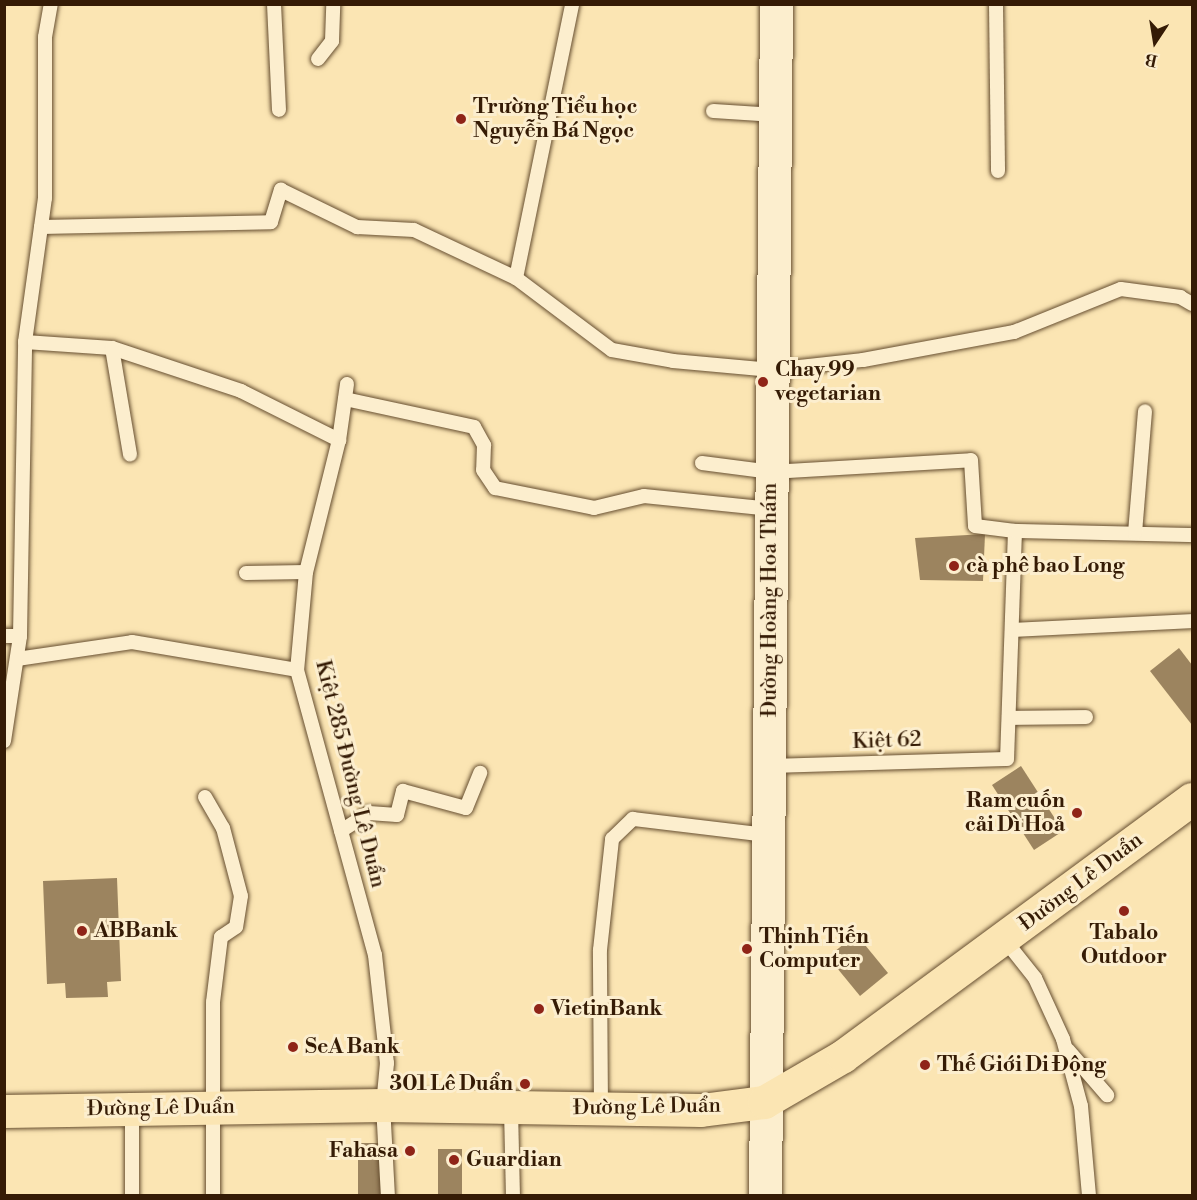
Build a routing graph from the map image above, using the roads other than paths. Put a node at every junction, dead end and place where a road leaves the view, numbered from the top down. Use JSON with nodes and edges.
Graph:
{"nodes":[{"id":1,"x":51,"y":4,"type":"edge"},
{"id":2,"x":274,"y":4,"type":"edge"},
{"id":3,"x":333,"y":4,"type":"edge"},
{"id":4,"x":572,"y":4,"type":"edge"},
{"id":5,"x":776,"y":4,"type":"edge"},
{"id":6,"x":996,"y":4,"type":"edge"},
{"id":7,"x":318,"y":59,"type":"dead end"},
{"id":8,"x":279,"y":110,"type":"dead end"},
{"id":9,"x":713,"y":111,"type":"dead end"},
{"id":10,"x":776,"y":114,"type":"junction"},
{"id":11,"x":998,"y":171,"type":"dead end"},
{"id":12,"x":41,"y":227,"type":"junction"},
{"id":13,"x":516,"y":278,"type":"junction"},
{"id":14,"x":1192,"y":304,"type":"edge"},
{"id":15,"x":26,"y":342,"type":"junction"},
{"id":16,"x":112,"y":348,"type":"junction"},
{"id":17,"x":772,"y":370,"type":"junction"},
{"id":18,"x":347,"y":384,"type":"dead end"},
{"id":19,"x":345,"y":399,"type":"junction"},
{"id":20,"x":1145,"y":411,"type":"dead end"},
{"id":21,"x":339,"y":441,"type":"junction"},
{"id":22,"x":129,"y":454,"type":"dead end"},
{"id":23,"x":702,"y":463,"type":"dead end"},
{"id":24,"x":771,"y":472,"type":"junction"},
{"id":25,"x":773,"y":510,"type":"junction"},
{"id":26,"x":1015,"y":531,"type":"junction"},
{"id":27,"x":1135,"y":533,"type":"junction"},
{"id":28,"x":1192,"y":535,"type":"edge"},
{"id":29,"x":306,"y":572,"type":"junction"},
{"id":30,"x":246,"y":573,"type":"dead end"},
{"id":31,"x":1192,"y":621,"type":"edge"},
{"id":32,"x":1014,"y":630,"type":"junction"},
{"id":33,"x":4,"y":636,"type":"edge"},
{"id":34,"x":20,"y":636,"type":"junction"},
{"id":35,"x":17,"y":658,"type":"junction"},
{"id":36,"x":297,"y":670,"type":"junction"},
{"id":37,"x":1086,"y":717,"type":"dead end"},
{"id":38,"x":1009,"y":718,"type":"junction"},
{"id":39,"x":4,"y":741,"type":"edge"},
{"id":40,"x":769,"y":766,"type":"junction"},
{"id":41,"x":480,"y":772,"type":"dead end"},
{"id":42,"x":205,"y":797,"type":"dead end"},
{"id":43,"x":1192,"y":799,"type":"edge"},
{"id":44,"x":341,"y":831,"type":"junction"},
{"id":45,"x":770,"y":835,"type":"junction"},
{"id":46,"x":1004,"y":939,"type":"junction"},
{"id":47,"x":1066,"y":1049,"type":"junction"},
{"id":48,"x":1107,"y":1095,"type":"dead end"},
{"id":49,"x":764,"y":1102,"type":"junction"},
{"id":50,"x":384,"y":1105,"type":"junction"},
{"id":51,"x":132,"y":1108,"type":"junction"},
{"id":52,"x":211,"y":1108,"type":"junction"},
{"id":53,"x":512,"y":1109,"type":"junction"},
{"id":54,"x":601,"y":1109,"type":"junction"},
{"id":55,"x":4,"y":1111,"type":"edge"},
{"id":56,"x":132,"y":1196,"type":"edge"},
{"id":57,"x":213,"y":1196,"type":"edge"},
{"id":58,"x":388,"y":1196,"type":"edge"},
{"id":59,"x":513,"y":1196,"type":"edge"},
{"id":60,"x":765,"y":1196,"type":"edge"},
{"id":61,"x":1089,"y":1196,"type":"edge"}],
"edges":[{"from":1,"to":12,"type":"lane"},
{"from":2,"to":8,"type":"lane"},
{"from":3,"to":7,"type":"lane"},
{"from":4,"to":13,"type":"lane"},
{"from":5,"to":10,"type":"main road","name":"Đường Hoàng Hoa Thám"},
{"from":6,"to":11,"type":"lane"},
{"from":9,"to":10,"type":"lane"},
{"from":10,"to":17,"type":"main road","name":"Đường Hoàng Hoa Thám"},
{"from":12,"to":13,"type":"lane"},
{"from":12,"to":15,"type":"lane"},
{"from":13,"to":17,"type":"lane"},
{"from":14,"to":17,"type":"lane"},
{"from":15,"to":16,"type":"lane"},
{"from":15,"to":34,"type":"lane"},
{"from":16,"to":21,"type":"lane"},
{"from":16,"to":22,"type":"lane"},
{"from":17,"to":24,"type":"main road","name":"Đường Hoàng Hoa Thám"},
{"from":18,"to":19,"type":"lane","name":"Kiệt 285 Đường Lê Duẩn"},
{"from":19,"to":21,"type":"lane","name":"Kiệt 285 Đường Lê Duẩn"},
{"from":19,"to":25,"type":"lane"},
{"from":20,"to":27,"type":"lane"},
{"from":21,"to":29,"type":"lane","name":"Kiệt 285 Đường Lê Duẩn"},
{"from":23,"to":24,"type":"lane"},
{"from":24,"to":25,"type":"main road","name":"Đường Hoàng Hoa Thám"},
{"from":24,"to":26,"type":"lane"},
{"from":25,"to":40,"type":"main road","name":"Đường Hoàng Hoa Thám"},
{"from":26,"to":27,"type":"lane"},
{"from":26,"to":32,"type":"lane"},
{"from":27,"to":28,"type":"lane"},
{"from":29,"to":30,"type":"lane"},
{"from":29,"to":36,"type":"lane","name":"Kiệt 285 Đường Lê Duẩn"},
{"from":31,"to":32,"type":"lane"},
{"from":32,"to":38,"type":"lane"},
{"from":33,"to":34,"type":"lane"},
{"from":34,"to":35,"type":"lane"},
{"from":35,"to":36,"type":"lane"},
{"from":35,"to":39,"type":"lane"},
{"from":36,"to":44,"type":"lane","name":"Kiệt 285 Đường Lê Duẩn"},
{"from":37,"to":38,"type":"lane"},
{"from":38,"to":40,"type":"lane","name":"Kiệt 62"},
{"from":40,"to":45,"type":"main road","name":"Đường Hoàng Hoa Thám"},
{"from":41,"to":44,"type":"lane"},
{"from":42,"to":52,"type":"lane"},
{"from":43,"to":46,"type":"main road","name":"Đường Lê Duẩn"},
{"from":44,"to":50,"type":"lane","name":"Kiệt 285 Đường Lê Duẩn"},
{"from":45,"to":49,"type":"main road","name":"Đường Hoàng Hoa Thám"},
{"from":45,"to":54,"type":"lane"},
{"from":46,"to":47,"type":"lane"},
{"from":46,"to":49,"type":"main road","name":"Đường Lê Duẩn"},
{"from":47,"to":48,"type":"lane"},
{"from":47,"to":61,"type":"lane"},
{"from":49,"to":54,"type":"main road","name":"Đường Lê Duẩn"},
{"from":49,"to":60,"type":"main road","name":"Đường Hoàng Hoa Thám"},
{"from":50,"to":52,"type":"main road","name":"Đường Lê Duẩn"},
{"from":50,"to":53,"type":"main road","name":"Đường Lê Duẩn"},
{"from":50,"to":58,"type":"lane","name":"Kiệt 285 Đường Lê Duẩn"},
{"from":51,"to":52,"type":"main road","name":"Đường Lê Duẩn"},
{"from":51,"to":55,"type":"main road","name":"Đường Lê Duẩn"},
{"from":51,"to":56,"type":"lane"},
{"from":52,"to":57,"type":"lane"},
{"from":53,"to":54,"type":"main road","name":"Đường Lê Duẩn"},
{"from":53,"to":59,"type":"lane"}]}
